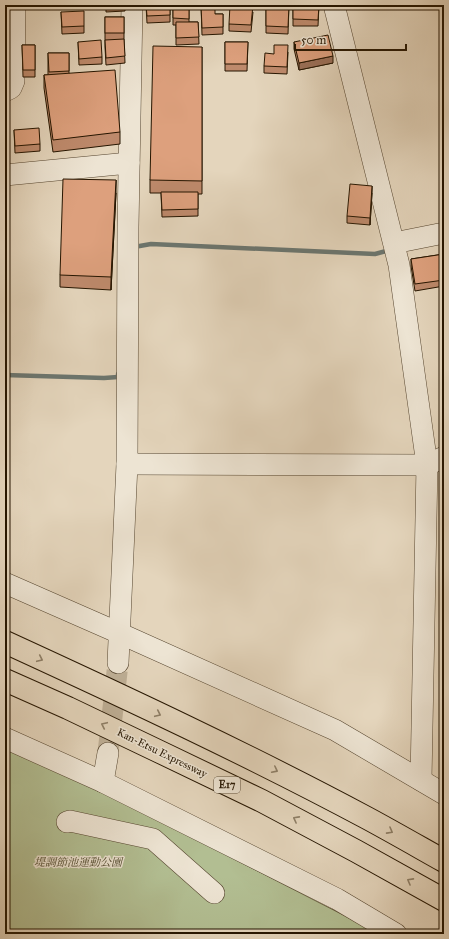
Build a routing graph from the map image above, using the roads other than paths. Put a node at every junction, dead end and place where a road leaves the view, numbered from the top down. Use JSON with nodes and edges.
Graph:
{"nodes":[{"id":1,"x":15,"y":5,"type":"edge"},
{"id":2,"x":132,"y":5,"type":"edge"},
{"id":3,"x":334,"y":5,"type":"edge"},
{"id":4,"x":5,"y":91,"type":"edge"},
{"id":5,"x":129,"y":163,"type":"junction"},
{"id":6,"x":5,"y":175,"type":"edge"},
{"id":7,"x":444,"y":233,"type":"edge"},
{"id":8,"x":394,"y":243,"type":"junction"},
{"id":9,"x":435,"y":461,"type":"edge"},
{"id":10,"x":127,"y":464,"type":"junction"},
{"id":11,"x":5,"y":583,"type":"edge"},
{"id":12,"x":119,"y":633,"type":"junction"},
{"id":13,"x":5,"y":642,"type":"edge"},
{"id":14,"x":118,"y":663,"type":"tunnel mouth"},
{"id":15,"x":5,"y":680,"type":"edge"},
{"id":16,"x":5,"y":738,"type":"edge"},
{"id":17,"x":108,"y":753,"type":"tunnel mouth"},
{"id":18,"x":421,"y":780,"type":"junction"},
{"id":19,"x":103,"y":782,"type":"junction"},
{"id":20,"x":444,"y":794,"type":"edge"},
{"id":21,"x":166,"y":813,"type":"junction"},
{"id":22,"x":68,"y":822,"type":"dead end"},
{"id":23,"x":153,"y":839,"type":"junction"},
{"id":24,"x":444,"y":861,"type":"edge"},
{"id":25,"x":214,"y":893,"type":"dead end"},
{"id":26,"x":444,"y":900,"type":"edge"},
{"id":27,"x":384,"y":931,"type":"edge"}],
"edges":[{"from":1,"to":4,"type":"street"},
{"from":2,"to":5,"type":"street"},
{"from":3,"to":8,"type":"street"},
{"from":5,"to":6,"type":"street"},
{"from":5,"to":10,"type":"street"},
{"from":7,"to":8,"type":"street"},
{"from":8,"to":9,"type":"street"},
{"from":9,"to":10,"type":"street"},
{"from":9,"to":18,"type":"street"},
{"from":10,"to":12,"type":"street"},
{"from":11,"to":12,"type":"street"},
{"from":12,"to":14,"type":"street"},
{"from":12,"to":18,"type":"street"},
{"from":13,"to":24,"type":"highway","one_way":true},
{"from":26,"to":15,"type":"highway","name":"Kan-Etsu Expressway","number":"E17","one_way":true},
{"from":16,"to":19,"type":"street"},
{"from":17,"to":19,"type":"street"},
{"from":18,"to":20,"type":"street"},
{"from":19,"to":21,"type":"street"},
{"from":21,"to":23,"type":"street"},
{"from":21,"to":27,"type":"street"},
{"from":22,"to":23,"type":"street"},
{"from":23,"to":25,"type":"street"}]}
